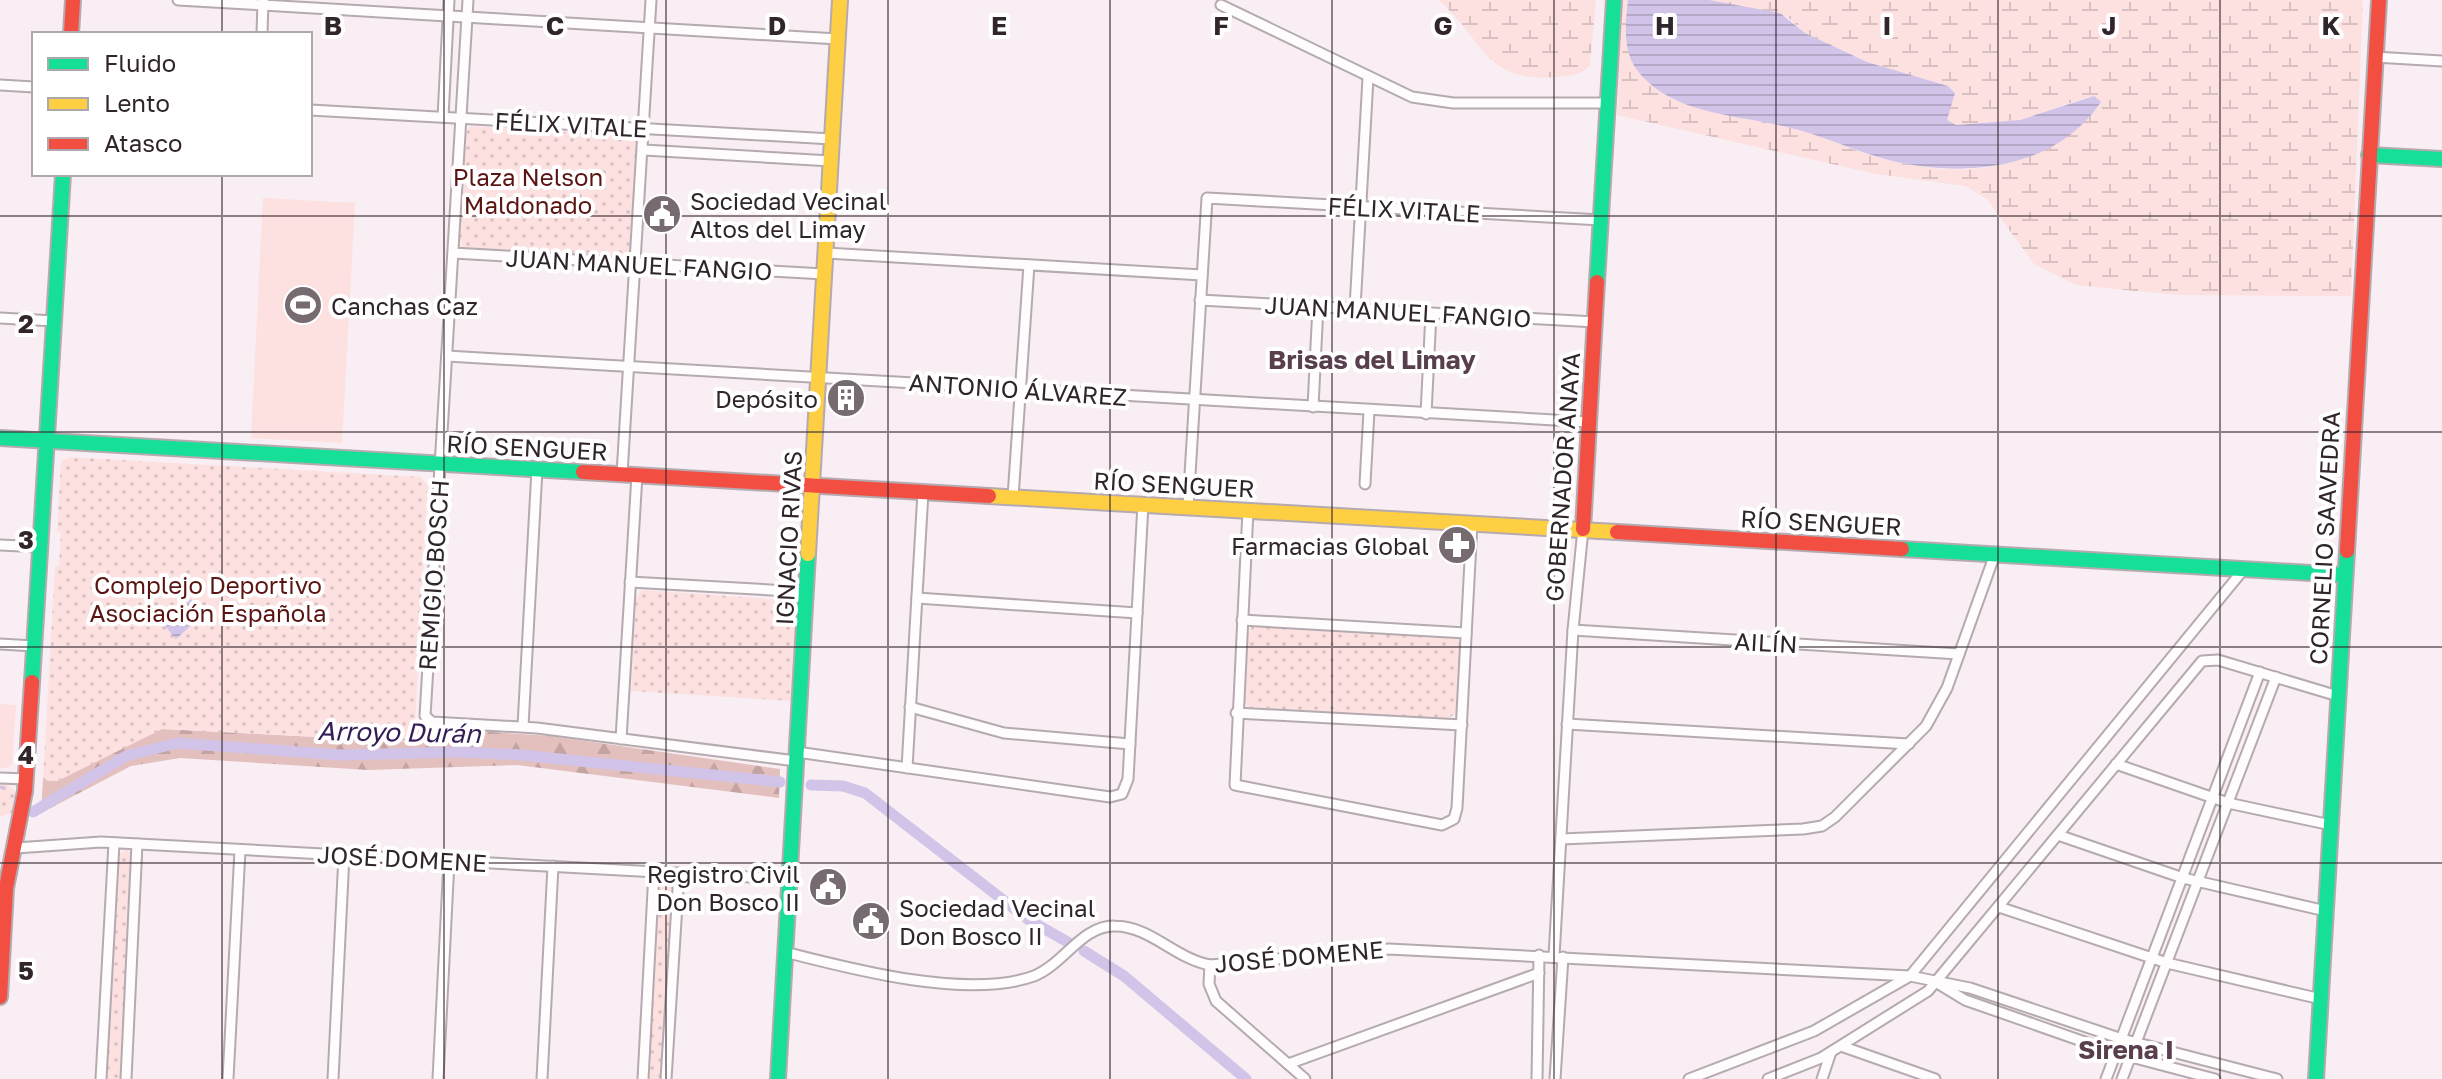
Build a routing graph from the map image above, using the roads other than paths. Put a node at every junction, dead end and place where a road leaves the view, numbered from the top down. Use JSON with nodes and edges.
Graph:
{"nodes":[{"id":1,"x":73,"y":0,"type":"edge"},
{"id":2,"x":178,"y":0,"type":"edge"},
{"id":3,"x":449,"y":0,"type":"edge"},
{"id":4,"x":468,"y":0,"type":"edge"},
{"id":5,"x":651,"y":0,"type":"edge"},
{"id":6,"x":840,"y":0,"type":"edge"},
{"id":7,"x":1614,"y":0,"type":"edge"},
{"id":8,"x":2379,"y":0,"type":"edge"},
{"id":9,"x":263,"y":2,"type":"edge"},
{"id":10,"x":1221,"y":5,"type":"dead end"},
{"id":11,"x":448,"y":16,"type":"junction"},
{"id":12,"x":467,"y":17,"type":"junction"},
{"id":13,"x":649,"y":28,"type":"junction"},
{"id":14,"x":71,"y":32,"type":"edge"},
{"id":15,"x":262,"y":32,"type":"edge"},
{"id":16,"x":838,"y":39,"type":"junction"},
{"id":17,"x":2375,"y":57,"type":"junction"},
{"id":18,"x":2442,"y":61,"type":"edge"},
{"id":19,"x":1368,"y":78,"type":"junction"},
{"id":20,"x":0,"y":85,"type":"edge"},
{"id":21,"x":32,"y":87,"type":"edge"},
{"id":22,"x":1607,"y":103,"type":"junction"},
{"id":23,"x":312,"y":110,"type":"edge"},
{"id":24,"x":443,"y":117,"type":"junction"},
{"id":25,"x":461,"y":118,"type":"junction"},
{"id":26,"x":643,"y":128,"type":"junction"},
{"id":27,"x":832,"y":139,"type":"junction"},
{"id":28,"x":644,"y":150,"type":"junction"},
{"id":29,"x":2369,"y":155,"type":"junction"},
{"id":30,"x":2442,"y":159,"type":"edge"},
{"id":31,"x":831,"y":161,"type":"junction"},
{"id":32,"x":63,"y":176,"type":"edge"},
{"id":33,"x":1361,"y":207,"type":"junction"},
{"id":34,"x":1601,"y":220,"type":"junction"},
{"id":35,"x":453,"y":253,"type":"junction"},
{"id":36,"x":826,"y":253,"type":"junction"},
{"id":37,"x":636,"y":263,"type":"junction"},
{"id":38,"x":1029,"y":265,"type":"junction"},
{"id":39,"x":824,"y":274,"type":"junction"},
{"id":40,"x":1202,"y":275,"type":"junction"},
{"id":41,"x":1200,"y":300,"type":"junction"},
{"id":42,"x":1318,"y":306,"type":"junction"},
{"id":43,"x":1355,"y":308,"type":"junction"},
{"id":44,"x":1431,"y":313,"type":"junction"},
{"id":45,"x":0,"y":318,"type":"edge"},
{"id":46,"x":54,"y":321,"type":"junction"},
{"id":47,"x":1595,"y":322,"type":"junction"},
{"id":48,"x":447,"y":356,"type":"junction"},
{"id":49,"x":629,"y":366,"type":"junction"},
{"id":50,"x":819,"y":377,"type":"junction"},
{"id":51,"x":1020,"y":390,"type":"junction"},
{"id":52,"x":1194,"y":401,"type":"junction"},
{"id":53,"x":1313,"y":407,"type":"junction"},
{"id":54,"x":1369,"y":411,"type":"junction"},
{"id":55,"x":1426,"y":414,"type":"junction"},
{"id":56,"x":1589,"y":422,"type":"junction"},
{"id":57,"x":0,"y":438,"type":"edge"},
{"id":58,"x":47,"y":441,"type":"junction"},
{"id":59,"x":440,"y":464,"type":"junction"},
{"id":60,"x":537,"y":469,"type":"junction"},
{"id":61,"x":630,"y":475,"type":"junction"},
{"id":62,"x":1365,"y":484,"type":"dead end"},
{"id":63,"x":813,"y":485,"type":"junction"},
{"id":64,"x":923,"y":492,"type":"junction"},
{"id":65,"x":1013,"y":497,"type":"junction"},
{"id":66,"x":1143,"y":504,"type":"junction"},
{"id":67,"x":1188,"y":507,"type":"junction"},
{"id":68,"x":1248,"y":510,"type":"junction"},
{"id":69,"x":1472,"y":523,"type":"junction"},
{"id":70,"x":1583,"y":529,"type":"junction"},
{"id":71,"x":0,"y":545,"type":"edge"},
{"id":72,"x":41,"y":547,"type":"junction"},
{"id":73,"x":1995,"y":554,"type":"junction"},
{"id":74,"x":2244,"y":569,"type":"junction"},
{"id":75,"x":2345,"y":575,"type":"junction"},
{"id":76,"x":630,"y":582,"type":"junction"},
{"id":77,"x":806,"y":592,"type":"junction"},
{"id":78,"x":917,"y":598,"type":"junction"},
{"id":79,"x":1137,"y":613,"type":"junction"},
{"id":80,"x":1242,"y":620,"type":"junction"},
{"id":81,"x":1573,"y":630,"type":"junction"},
{"id":82,"x":1466,"y":633,"type":"junction"},
{"id":83,"x":0,"y":644,"type":"edge"},
{"id":84,"x":34,"y":646,"type":"junction"},
{"id":85,"x":1959,"y":654,"type":"junction"},
{"id":86,"x":2260,"y":672,"type":"junction"},
{"id":87,"x":2276,"y":677,"type":"junction"},
{"id":88,"x":2338,"y":696,"type":"junction"},
{"id":89,"x":910,"y":707,"type":"junction"},
{"id":90,"x":1236,"y":713,"type":"junction"},
{"id":91,"x":1567,"y":724,"type":"junction"},
{"id":92,"x":1462,"y":725,"type":"junction"},
{"id":93,"x":523,"y":726,"type":"junction"},
{"id":94,"x":621,"y":739,"type":"junction"},
{"id":95,"x":1130,"y":744,"type":"junction"},
{"id":96,"x":1909,"y":744,"type":"junction"},
{"id":97,"x":796,"y":757,"type":"junction"},
{"id":98,"x":2116,"y":764,"type":"junction"},
{"id":99,"x":907,"y":768,"type":"junction"},
{"id":100,"x":0,"y":778,"type":"edge"},
{"id":101,"x":26,"y":779,"type":"junction"},
{"id":102,"x":2213,"y":798,"type":"junction"},
{"id":103,"x":2228,"y":803,"type":"junction"},
{"id":104,"x":2331,"y":825,"type":"junction"},
{"id":105,"x":2058,"y":835,"type":"junction"},
{"id":106,"x":1561,"y":839,"type":"junction"},
{"id":107,"x":114,"y":843,"type":"junction"},
{"id":108,"x":137,"y":844,"type":"junction"},
{"id":109,"x":16,"y":848,"type":"junction"},
{"id":110,"x":240,"y":850,"type":"junction"},
{"id":111,"x":344,"y":855,"type":"junction"},
{"id":112,"x":449,"y":861,"type":"junction"},
{"id":113,"x":553,"y":866,"type":"junction"},
{"id":114,"x":654,"y":872,"type":"junction"},
{"id":115,"x":679,"y":873,"type":"junction"},
{"id":116,"x":2183,"y":878,"type":"junction"},
{"id":117,"x":789,"y":879,"type":"junction"},
{"id":118,"x":2198,"y":882,"type":"junction"},
{"id":119,"x":1999,"y":907,"type":"junction"},
{"id":120,"x":2326,"y":911,"type":"junction"},
{"id":121,"x":785,"y":952,"type":"junction"},
{"id":122,"x":1539,"y":955,"type":"junction"},
{"id":123,"x":1558,"y":956,"type":"junction"},
{"id":124,"x":2152,"y":959,"type":"junction"},
{"id":125,"x":2167,"y":963,"type":"junction"},
{"id":126,"x":1210,"y":965,"type":"junction"},
{"id":127,"x":1539,"y":973,"type":"junction"},
{"id":128,"x":1910,"y":976,"type":"junction"},
{"id":129,"x":1937,"y":983,"type":"junction"},
{"id":130,"x":0,"y":997,"type":"edge"},
{"id":131,"x":2321,"y":999,"type":"junction"},
{"id":132,"x":2122,"y":1039,"type":"junction"},
{"id":133,"x":2137,"y":1043,"type":"junction"},
{"id":134,"x":1841,"y":1046,"type":"junction"},
{"id":135,"x":1831,"y":1052,"type":"junction"},
{"id":136,"x":2116,"y":1053,"type":"junction"},
{"id":137,"x":2131,"y":1058,"type":"junction"},
{"id":138,"x":1288,"y":1064,"type":"junction"},
{"id":139,"x":101,"y":1079,"type":"edge"},
{"id":140,"x":126,"y":1079,"type":"edge"},
{"id":141,"x":228,"y":1079,"type":"edge"},
{"id":142,"x":333,"y":1079,"type":"edge"},
{"id":143,"x":438,"y":1079,"type":"edge"},
{"id":144,"x":542,"y":1079,"type":"edge"},
{"id":145,"x":643,"y":1079,"type":"edge"},
{"id":146,"x":666,"y":1079,"type":"edge"},
{"id":147,"x":778,"y":1079,"type":"edge"},
{"id":148,"x":1305,"y":1079,"type":"edge"},
{"id":149,"x":1537,"y":1079,"type":"edge"},
{"id":150,"x":1555,"y":1079,"type":"edge"},
{"id":151,"x":1689,"y":1079,"type":"edge"},
{"id":152,"x":1768,"y":1079,"type":"edge"},
{"id":153,"x":1822,"y":1079,"type":"edge"},
{"id":154,"x":1935,"y":1079,"type":"edge"},
{"id":155,"x":2106,"y":1079,"type":"edge"},
{"id":156,"x":2122,"y":1079,"type":"edge"},
{"id":157,"x":2215,"y":1079,"type":"edge"},
{"id":158,"x":2277,"y":1079,"type":"edge"},
{"id":159,"x":2316,"y":1079,"type":"edge"}],
"edges":[{"from":1,"to":14,"type":"main road"},
{"from":2,"to":9,"type":"street"},
{"from":3,"to":11,"type":"street"},
{"from":4,"to":12,"type":"street","name":"REMIGIO BOSCH"},
{"from":5,"to":13,"type":"street"},
{"from":6,"to":16,"type":"main road","name":"IGNACIO RIVAS"},
{"from":7,"to":22,"type":"main road","name":"GOBERNADOR ANAYA"},
{"from":8,"to":17,"type":"main road","name":"CORNELIO SAAVEDRA"},
{"from":9,"to":11,"type":"street"},
{"from":9,"to":15,"type":"street"},
{"from":10,"to":19,"type":"street"},
{"from":11,"to":12,"type":"street"},
{"from":11,"to":24,"type":"street"},
{"from":12,"to":13,"type":"street"},
{"from":12,"to":25,"type":"street","name":"REMIGIO BOSCH"},
{"from":13,"to":16,"type":"street"},
{"from":13,"to":26,"type":"street"},
{"from":16,"to":27,"type":"main road","name":"IGNACIO RIVAS"},
{"from":17,"to":18,"type":"street"},
{"from":17,"to":29,"type":"main road","name":"CORNELIO SAAVEDRA"},
{"from":19,"to":22,"type":"street"},
{"from":19,"to":33,"type":"street"},
{"from":20,"to":21,"type":"street"},
{"from":22,"to":34,"type":"main road","name":"GOBERNADOR ANAYA"},
{"from":23,"to":24,"type":"street","name":"FÉLIX VITALE"},
{"from":24,"to":25,"type":"street","name":"FÉLIX VITALE"},
{"from":25,"to":26,"type":"street","name":"FÉLIX VITALE"},
{"from":25,"to":35,"type":"street","name":"REMIGIO BOSCH"},
{"from":26,"to":27,"type":"street","name":"FÉLIX VITALE"},
{"from":26,"to":28,"type":"street"},
{"from":27,"to":31,"type":"main road","name":"IGNACIO RIVAS"},
{"from":28,"to":31,"type":"street","name":"FÉLIX VITALE"},
{"from":28,"to":37,"type":"street"},
{"from":29,"to":30,"type":"main road"},
{"from":29,"to":75,"type":"main road","name":"CORNELIO SAAVEDRA"},
{"from":31,"to":36,"type":"main road","name":"IGNACIO RIVAS"},
{"from":32,"to":46,"type":"main road"},
{"from":33,"to":34,"type":"street","name":"FÉLIX VITALE"},
{"from":33,"to":40,"type":"street","name":"FÉLIX VITALE"},
{"from":33,"to":43,"type":"street"},
{"from":34,"to":47,"type":"main road","name":"GOBERNADOR ANAYA"},
{"from":35,"to":37,"type":"street","name":"JUAN MANUEL FANGIO"},
{"from":35,"to":48,"type":"street","name":"REMIGIO BOSCH"},
{"from":36,"to":38,"type":"street"},
{"from":36,"to":39,"type":"main road","name":"IGNACIO RIVAS"},
{"from":37,"to":39,"type":"street","name":"JUAN MANUEL FANGIO"},
{"from":37,"to":49,"type":"street"},
{"from":38,"to":40,"type":"street"},
{"from":38,"to":51,"type":"street"},
{"from":39,"to":50,"type":"main road","name":"IGNACIO RIVAS"},
{"from":40,"to":41,"type":"street"},
{"from":41,"to":42,"type":"street","name":"JUAN MANUEL FANGIO"},
{"from":41,"to":52,"type":"street"},
{"from":42,"to":43,"type":"street","name":"JUAN MANUEL FANGIO"},
{"from":42,"to":53,"type":"street"},
{"from":43,"to":44,"type":"street","name":"JUAN MANUEL FANGIO"},
{"from":44,"to":47,"type":"street","name":"JUAN MANUEL FANGIO"},
{"from":44,"to":55,"type":"street"},
{"from":45,"to":46,"type":"street"},
{"from":46,"to":58,"type":"main road"},
{"from":47,"to":56,"type":"main road","name":"GOBERNADOR ANAYA"},
{"from":48,"to":49,"type":"street","name":"ANTONIO ÁLVAREZ"},
{"from":48,"to":59,"type":"street","name":"REMIGIO BOSCH"},
{"from":49,"to":50,"type":"street","name":"ANTONIO ÁLVAREZ"},
{"from":49,"to":61,"type":"street"},
{"from":50,"to":51,"type":"street","name":"ANTONIO ÁLVAREZ"},
{"from":50,"to":63,"type":"main road","name":"IGNACIO RIVAS"},
{"from":51,"to":52,"type":"street","name":"ANTONIO ÁLVAREZ"},
{"from":51,"to":65,"type":"street"},
{"from":52,"to":53,"type":"street","name":"ANTONIO ÁLVAREZ"},
{"from":52,"to":67,"type":"street"},
{"from":53,"to":54,"type":"street","name":"ANTONIO ÁLVAREZ"},
{"from":54,"to":55,"type":"street","name":"ANTONIO ÁLVAREZ"},
{"from":54,"to":62,"type":"street"},
{"from":55,"to":56,"type":"street","name":"ANTONIO ÁLVAREZ"},
{"from":56,"to":70,"type":"main road","name":"GOBERNADOR ANAYA"},
{"from":57,"to":58,"type":"main road","name":"RÍO SENGUER"},
{"from":58,"to":59,"type":"main road","name":"RÍO SENGUER"},
{"from":58,"to":72,"type":"main road"},
{"from":59,"to":60,"type":"main road","name":"RÍO SENGUER"},
{"from":59,"to":93,"type":"street","name":"REMIGIO BOSCH"},
{"from":60,"to":61,"type":"main road","name":"RÍO SENGUER"},
{"from":60,"to":93,"type":"street"},
{"from":61,"to":63,"type":"main road","name":"RÍO SENGUER"},
{"from":61,"to":76,"type":"street"},
{"from":63,"to":64,"type":"main road","name":"RÍO SENGUER"},
{"from":63,"to":77,"type":"main road","name":"IGNACIO RIVAS"},
{"from":64,"to":65,"type":"main road","name":"RÍO SENGUER"},
{"from":64,"to":78,"type":"street"},
{"from":65,"to":66,"type":"main road","name":"RÍO SENGUER"},
{"from":66,"to":67,"type":"main road","name":"RÍO SENGUER"},
{"from":66,"to":79,"type":"street"},
{"from":67,"to":68,"type":"main road","name":"RÍO SENGUER"},
{"from":68,"to":69,"type":"main road","name":"RÍO SENGUER"},
{"from":68,"to":80,"type":"street"},
{"from":69,"to":70,"type":"main road","name":"RÍO SENGUER"},
{"from":69,"to":82,"type":"street"},
{"from":70,"to":73,"type":"main road","name":"RÍO SENGUER"},
{"from":70,"to":81,"type":"street","name":"GOBERNADOR ANAYA"},
{"from":71,"to":72,"type":"street"},
{"from":72,"to":84,"type":"main road"},
{"from":73,"to":74,"type":"main road","name":"RÍO SENGUER"},
{"from":73,"to":85,"type":"street"},
{"from":74,"to":75,"type":"main road","name":"RÍO SENGUER"},
{"from":74,"to":128,"type":"street"},
{"from":75,"to":88,"type":"main road","name":"CORNELIO SAAVEDRA"},
{"from":76,"to":77,"type":"street"},
{"from":76,"to":94,"type":"street"},
{"from":77,"to":97,"type":"main road","name":"IGNACIO RIVAS"},
{"from":78,"to":79,"type":"street"},
{"from":78,"to":89,"type":"street"},
{"from":79,"to":95,"type":"street"},
{"from":80,"to":82,"type":"street"},
{"from":80,"to":90,"type":"street"},
{"from":81,"to":85,"type":"street","name":"AILÍN"},
{"from":81,"to":91,"type":"street","name":"GOBERNADOR ANAYA"},
{"from":82,"to":92,"type":"street"},
{"from":83,"to":84,"type":"street"},
{"from":84,"to":101,"type":"main road"},
{"from":85,"to":96,"type":"street"},
{"from":86,"to":87,"type":"street"},
{"from":86,"to":98,"type":"street"},
{"from":86,"to":102,"type":"street"},
{"from":87,"to":88,"type":"street"},
{"from":87,"to":103,"type":"street"},
{"from":88,"to":104,"type":"main road","name":"CORNELIO SAAVEDRA"},
{"from":89,"to":95,"type":"street"},
{"from":89,"to":99,"type":"street"},
{"from":90,"to":92,"type":"street"},
{"from":90,"to":92,"type":"street"},
{"from":91,"to":96,"type":"street"},
{"from":91,"to":106,"type":"street","name":"GOBERNADOR ANAYA"},
{"from":93,"to":94,"type":"street"},
{"from":94,"to":97,"type":"street"},
{"from":95,"to":99,"type":"street"},
{"from":96,"to":106,"type":"street"},
{"from":97,"to":99,"type":"street"},
{"from":97,"to":117,"type":"main road","name":"IGNACIO RIVAS"},
{"from":98,"to":102,"type":"street"},
{"from":98,"to":105,"type":"street"},
{"from":100,"to":101,"type":"street"},
{"from":101,"to":109,"type":"main road"},
{"from":102,"to":103,"type":"street"},
{"from":102,"to":116,"type":"street"},
{"from":103,"to":104,"type":"street"},
{"from":103,"to":118,"type":"street"},
{"from":104,"to":120,"type":"main road","name":"CORNELIO SAAVEDRA"},
{"from":105,"to":116,"type":"street"},
{"from":105,"to":119,"type":"street"},
{"from":106,"to":123,"type":"street","name":"GOBERNADOR ANAYA"},
{"from":107,"to":108,"type":"street","name":"JOSÉ DOMENE"},
{"from":107,"to":109,"type":"street","name":"JOSÉ DOMENE"},
{"from":107,"to":139,"type":"street"},
{"from":108,"to":110,"type":"street","name":"JOSÉ DOMENE"},
{"from":108,"to":140,"type":"street"},
{"from":109,"to":130,"type":"main road"},
{"from":110,"to":111,"type":"street","name":"JOSÉ DOMENE"},
{"from":110,"to":141,"type":"street"},
{"from":111,"to":112,"type":"street","name":"JOSÉ DOMENE"},
{"from":111,"to":142,"type":"street"},
{"from":112,"to":113,"type":"street","name":"JOSÉ DOMENE"},
{"from":112,"to":143,"type":"street"},
{"from":113,"to":114,"type":"street","name":"JOSÉ DOMENE"},
{"from":113,"to":144,"type":"street"},
{"from":114,"to":115,"type":"street","name":"JOSÉ DOMENE"},
{"from":114,"to":145,"type":"street"},
{"from":115,"to":117,"type":"street","name":"JOSÉ DOMENE"},
{"from":115,"to":146,"type":"street"},
{"from":116,"to":118,"type":"street"},
{"from":116,"to":124,"type":"street"},
{"from":117,"to":121,"type":"main road","name":"IGNACIO RIVAS"},
{"from":118,"to":120,"type":"street"},
{"from":118,"to":125,"type":"street"},
{"from":119,"to":124,"type":"street"},
{"from":119,"to":129,"type":"street"},
{"from":120,"to":131,"type":"main road","name":"CORNELIO SAAVEDRA"},
{"from":121,"to":126,"type":"street","name":"JOSÉ DOMENE"},
{"from":121,"to":147,"type":"main road","name":"IGNACIO RIVAS"},
{"from":122,"to":123,"type":"street","name":"JOSÉ DOMENE"},
{"from":122,"to":126,"type":"street","name":"JOSÉ DOMENE"},
{"from":122,"to":127,"type":"street"},
{"from":123,"to":128,"type":"street","name":"JOSÉ DOMENE"},
{"from":123,"to":150,"type":"street","name":"GOBERNADOR ANAYA"},
{"from":124,"to":125,"type":"street"},
{"from":124,"to":132,"type":"street"},
{"from":125,"to":131,"type":"street"},
{"from":125,"to":133,"type":"street"},
{"from":126,"to":138,"type":"street"},
{"from":127,"to":138,"type":"street"},
{"from":127,"to":149,"type":"street"},
{"from":128,"to":129,"type":"street","name":"JOSÉ DOMENE"},
{"from":128,"to":151,"type":"street"},
{"from":129,"to":132,"type":"street","name":"JOSÉ DOMENE"},
{"from":129,"to":134,"type":"street"},
{"from":129,"to":136,"type":"street","name":"JOSÉ DOMENE"},
{"from":131,"to":159,"type":"main road","name":"CORNELIO SAAVEDRA"},
{"from":132,"to":133,"type":"street","name":"JOSÉ DOMENE"},
{"from":132,"to":136,"type":"street"},
{"from":133,"to":137,"type":"street"},
{"from":133,"to":158,"type":"street","name":"JOSÉ DOMENE"},
{"from":134,"to":135,"type":"street"},
{"from":134,"to":154,"type":"street"},
{"from":135,"to":152,"type":"street"},
{"from":135,"to":153,"type":"street"},
{"from":136,"to":137,"type":"street","name":"JOSÉ DOMENE"},
{"from":136,"to":155,"type":"street"},
{"from":137,"to":156,"type":"street"},
{"from":137,"to":157,"type":"street","name":"JOSÉ DOMENE"},
{"from":138,"to":148,"type":"street"}]}
